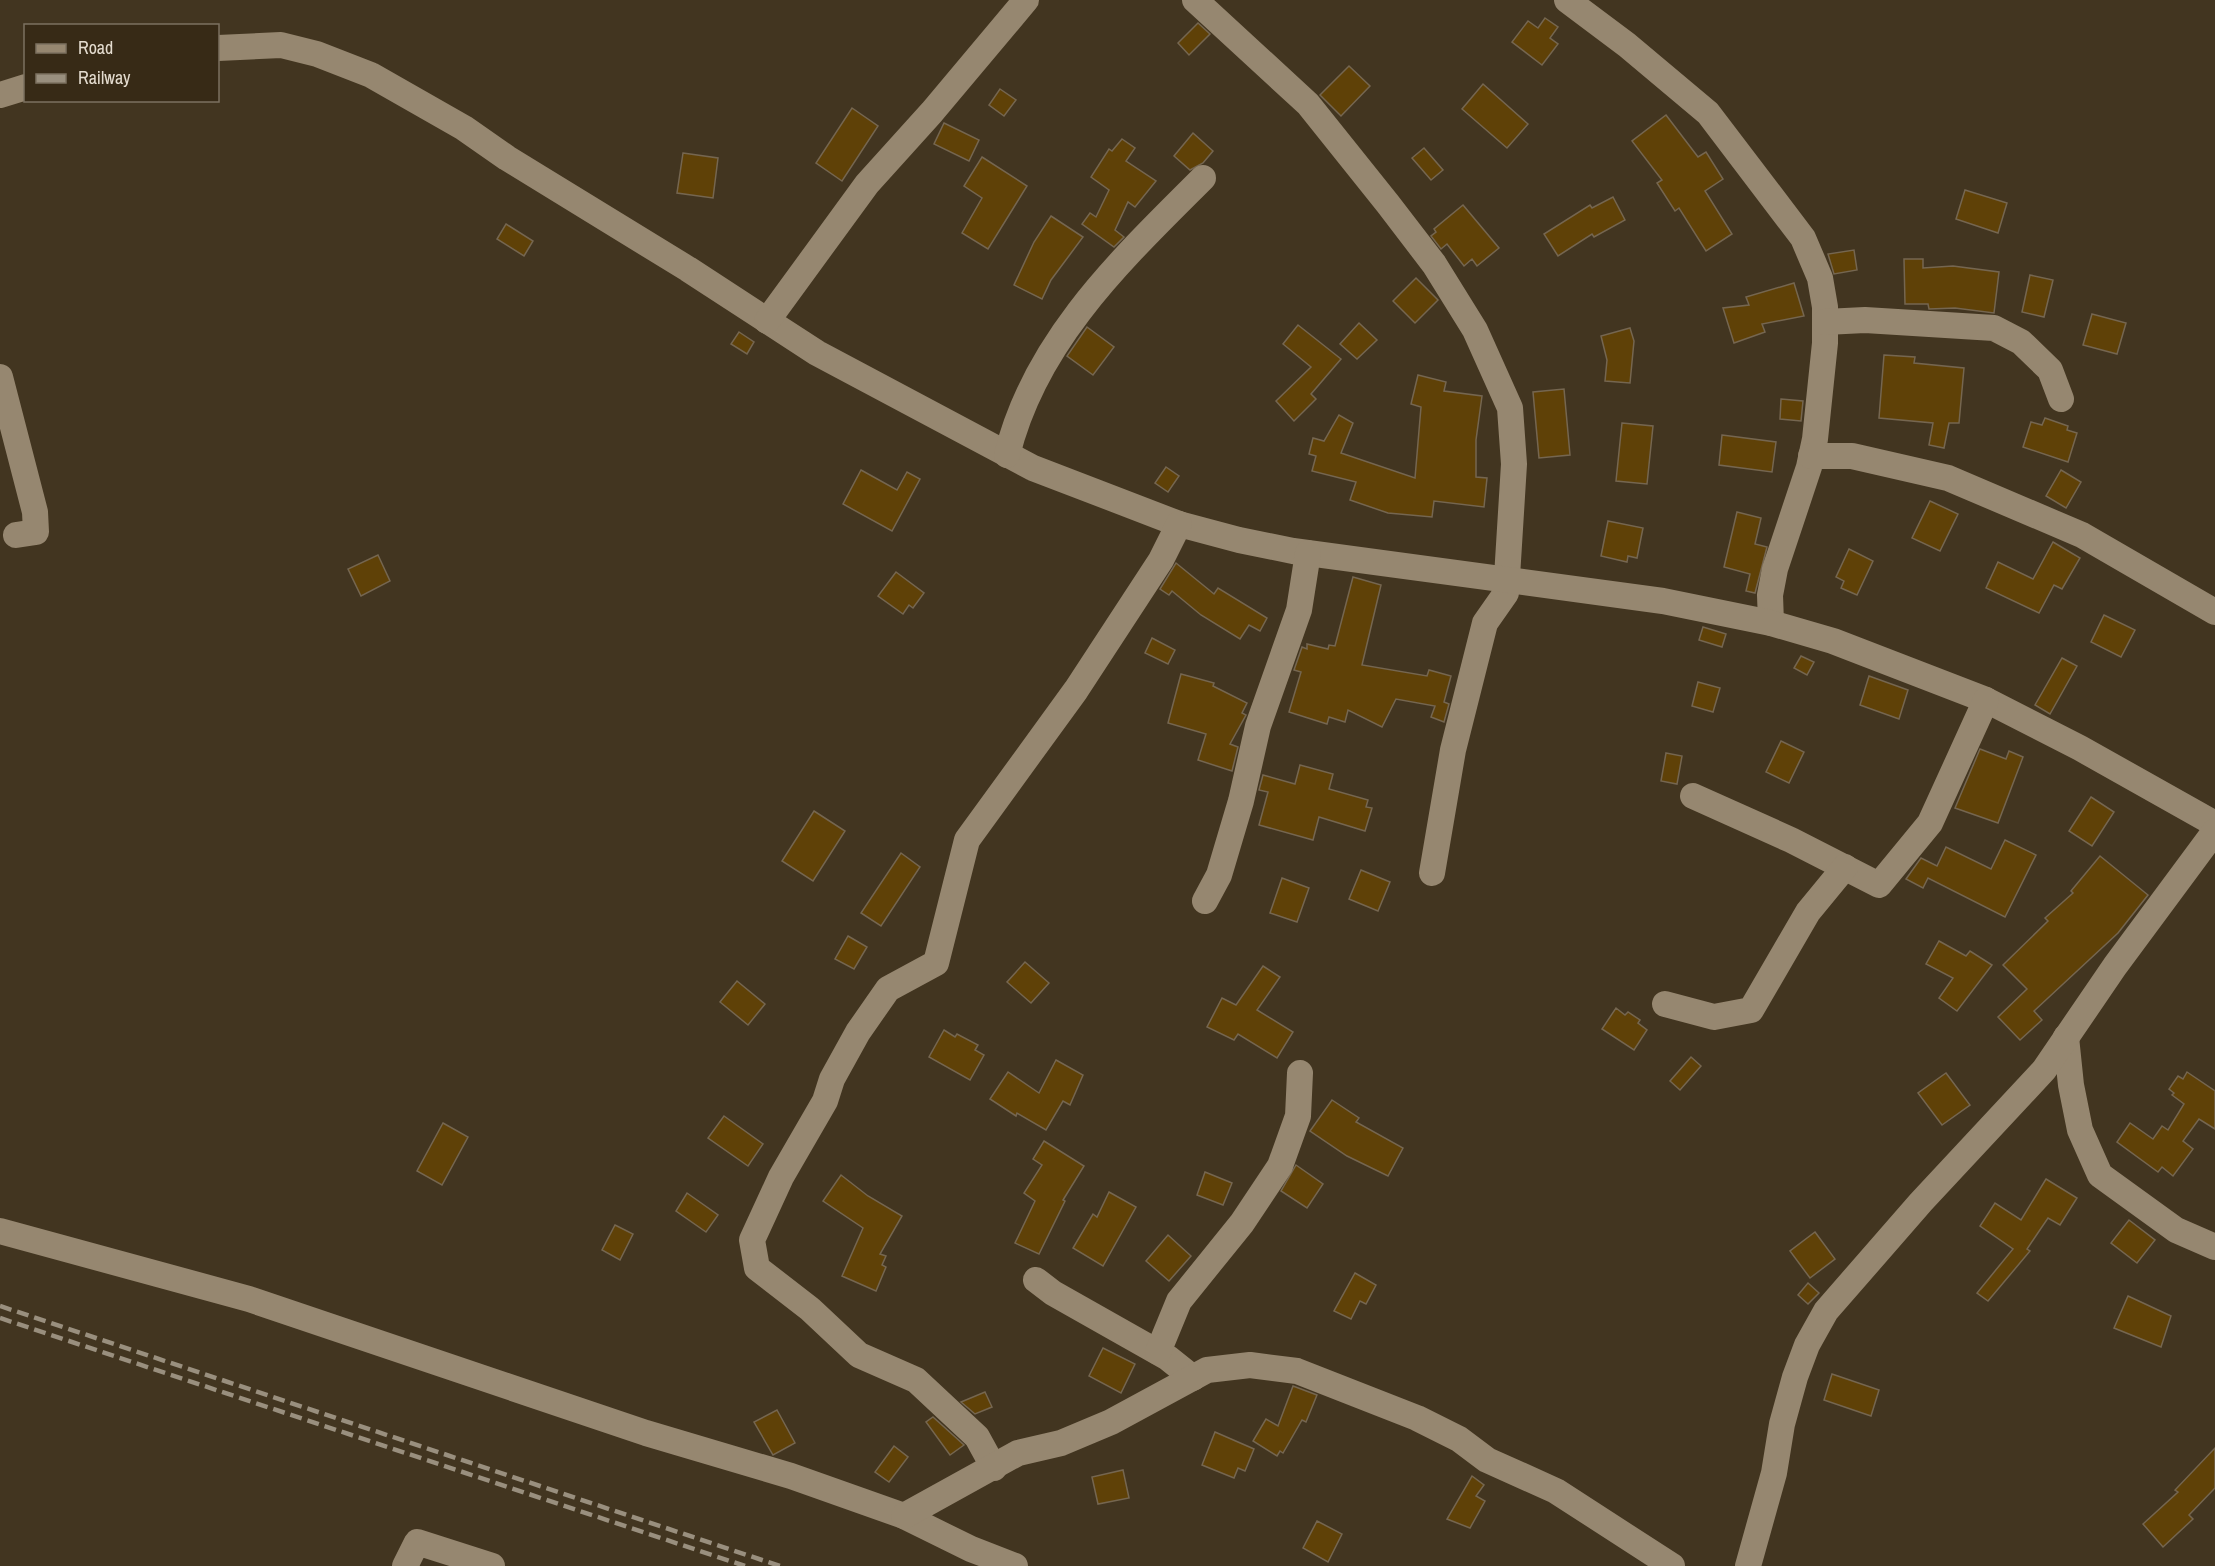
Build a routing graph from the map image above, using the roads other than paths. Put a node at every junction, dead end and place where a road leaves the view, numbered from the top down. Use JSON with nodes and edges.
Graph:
{"nodes":[{"id":1,"x":1026,"y":0,"type":"edge"},
{"id":2,"x":1195,"y":0,"type":"edge"},
{"id":3,"x":1567,"y":0,"type":"edge"},
{"id":4,"x":219,"y":48,"type":"edge"},
{"id":5,"x":24,"y":88,"type":"edge"},
{"id":6,"x":0,"y":95,"type":"edge"},
{"id":7,"x":1203,"y":178,"type":"dead end"},
{"id":8,"x":767,"y":321,"type":"junction"},
{"id":9,"x":1825,"y":322,"type":"junction"},
{"id":10,"x":0,"y":377,"type":"edge"},
{"id":11,"x":2061,"y":399,"type":"dead end"},
{"id":12,"x":1007,"y":455,"type":"junction"},
{"id":13,"x":1811,"y":456,"type":"junction"},
{"id":14,"x":1179,"y":524,"type":"junction"},
{"id":15,"x":16,"y":535,"type":"dead end"},
{"id":16,"x":1308,"y":553,"type":"junction"},
{"id":17,"x":1506,"y":580,"type":"junction"},
{"id":18,"x":2215,"y":612,"type":"edge"},
{"id":19,"x":1771,"y":623,"type":"junction"},
{"id":20,"x":1986,"y":700,"type":"junction"},
{"id":21,"x":1693,"y":796,"type":"dead end"},
{"id":22,"x":2215,"y":824,"type":"edge"},
{"id":23,"x":2215,"y":831,"type":"edge"},
{"id":24,"x":1845,"y":867,"type":"junction"},
{"id":25,"x":1432,"y":873,"type":"dead end"},
{"id":26,"x":1205,"y":901,"type":"dead end"},
{"id":27,"x":1665,"y":1004,"type":"dead end"},
{"id":28,"x":2066,"y":1037,"type":"junction"},
{"id":29,"x":1300,"y":1072,"type":"dead end"},
{"id":30,"x":0,"y":1231,"type":"edge"},
{"id":31,"x":2215,"y":1247,"type":"edge"},
{"id":32,"x":1036,"y":1281,"type":"dead end"},
{"id":33,"x":1158,"y":1352,"type":"junction"},
{"id":34,"x":1193,"y":1378,"type":"junction"},
{"id":35,"x":994,"y":1468,"type":"junction"},
{"id":36,"x":904,"y":1516,"type":"junction"},
{"id":37,"x":405,"y":1566,"type":"edge"},
{"id":38,"x":492,"y":1566,"type":"edge"},
{"id":39,"x":1015,"y":1566,"type":"edge"},
{"id":40,"x":1672,"y":1566,"type":"edge"},
{"id":41,"x":1748,"y":1566,"type":"edge"}],
"edges":[{"from":1,"to":8,"type":"street"},
{"from":2,"to":17,"type":"street"},
{"from":3,"to":9,"type":"street"},
{"from":4,"to":8,"type":"street"},
{"from":5,"to":6,"type":"street"},
{"from":7,"to":12,"type":"street"},
{"from":8,"to":12,"type":"street"},
{"from":9,"to":11,"type":"street"},
{"from":9,"to":13,"type":"street"},
{"from":10,"to":15,"type":"street"},
{"from":12,"to":14,"type":"street"},
{"from":13,"to":18,"type":"street"},
{"from":13,"to":19,"type":"street"},
{"from":14,"to":16,"type":"street"},
{"from":14,"to":35,"type":"street"},
{"from":16,"to":17,"type":"street"},
{"from":16,"to":26,"type":"street"},
{"from":17,"to":19,"type":"street"},
{"from":17,"to":25,"type":"street"},
{"from":19,"to":20,"type":"street"},
{"from":20,"to":22,"type":"street"},
{"from":20,"to":24,"type":"street"},
{"from":21,"to":24,"type":"street"},
{"from":23,"to":28,"type":"street"},
{"from":24,"to":27,"type":"street"},
{"from":28,"to":31,"type":"street"},
{"from":28,"to":41,"type":"street"},
{"from":29,"to":33,"type":"street"},
{"from":30,"to":36,"type":"street"},
{"from":32,"to":33,"type":"street"},
{"from":33,"to":34,"type":"street"},
{"from":34,"to":35,"type":"street"},
{"from":34,"to":40,"type":"street"},
{"from":35,"to":36,"type":"street"},
{"from":36,"to":39,"type":"street"},
{"from":37,"to":38,"type":"street"}]}
